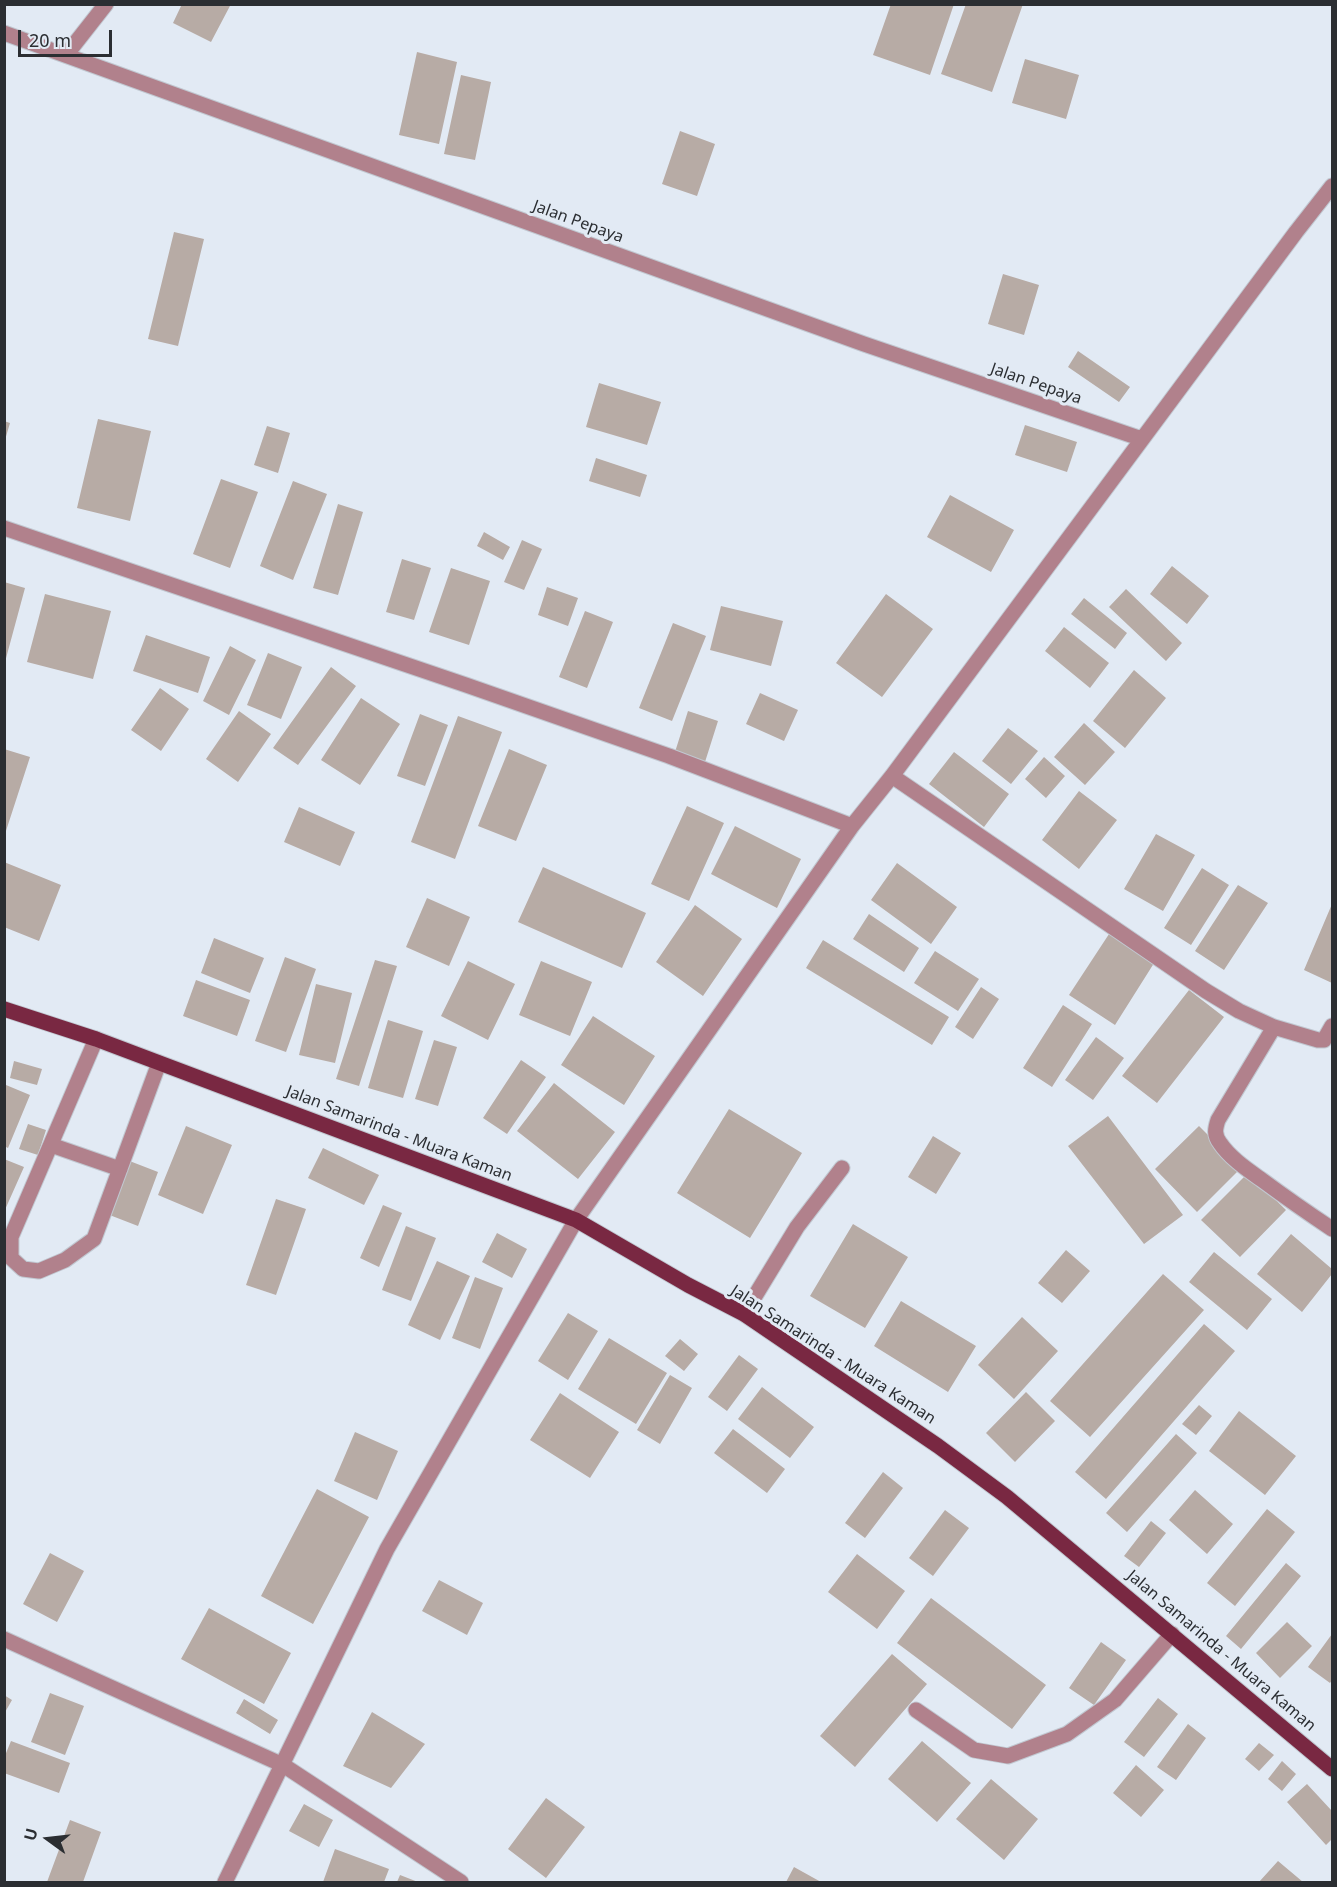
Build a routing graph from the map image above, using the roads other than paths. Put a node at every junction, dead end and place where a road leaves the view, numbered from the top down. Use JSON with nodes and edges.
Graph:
{"nodes":[{"id":1,"x":106,"y":4,"type":"edge"},
{"id":2,"x":4,"y":33,"type":"edge"},
{"id":3,"x":66,"y":55,"type":"junction"},
{"id":4,"x":1332,"y":186,"type":"edge"},
{"id":5,"x":1142,"y":439,"type":"junction"},
{"id":6,"x":4,"y":528,"type":"edge"},
{"id":7,"x":892,"y":776,"type":"junction"},
{"id":8,"x":852,"y":826,"type":"junction"},
{"id":9,"x":4,"y":1009,"type":"edge"},
{"id":10,"x":1332,"y":1026,"type":"edge"},
{"id":11,"x":1274,"y":1027,"type":"junction"},
{"id":12,"x":96,"y":1039,"type":"junction"},
{"id":13,"x":159,"y":1063,"type":"junction"},
{"id":14,"x":51,"y":1145,"type":"junction"},
{"id":15,"x":842,"y":1168,"type":"dead end"},
{"id":16,"x":120,"y":1169,"type":"junction"},
{"id":17,"x":576,"y":1220,"type":"junction"},
{"id":18,"x":1332,"y":1229,"type":"edge"},
{"id":19,"x":744,"y":1314,"type":"junction"},
{"id":20,"x":1172,"y":1634,"type":"junction"},
{"id":21,"x":4,"y":1638,"type":"edge"},
{"id":22,"x":916,"y":1710,"type":"dead end"},
{"id":23,"x":283,"y":1765,"type":"junction"},
{"id":24,"x":1332,"y":1768,"type":"edge"},
{"id":25,"x":225,"y":1882,"type":"edge"},
{"id":26,"x":461,"y":1882,"type":"edge"}],
"edges":[{"from":1,"to":3,"type":"street"},
{"from":2,"to":3,"type":"street","name":"Jalan Pepaya"},
{"from":3,"to":5,"type":"street","name":"Jalan Pepaya"},
{"from":4,"to":5,"type":"street"},
{"from":5,"to":7,"type":"street"},
{"from":6,"to":8,"type":"street"},
{"from":7,"to":8,"type":"street"},
{"from":7,"to":11,"type":"street"},
{"from":8,"to":17,"type":"street"},
{"from":9,"to":12,"type":"main road","name":"Jalan Samarinda - Muara Kaman"},
{"from":10,"to":11,"type":"street"},
{"from":11,"to":18,"type":"street"},
{"from":12,"to":13,"type":"main road","name":"Jalan Samarinda - Muara Kaman"},
{"from":12,"to":14,"type":"street"},
{"from":13,"to":16,"type":"street"},
{"from":13,"to":17,"type":"main road","name":"Jalan Samarinda - Muara Kaman"},
{"from":14,"to":16,"type":"street"},
{"from":14,"to":16,"type":"street"},
{"from":15,"to":19,"type":"street"},
{"from":17,"to":19,"type":"main road","name":"Jalan Samarinda - Muara Kaman"},
{"from":17,"to":23,"type":"street"},
{"from":19,"to":20,"type":"main road","name":"Jalan Samarinda - Muara Kaman"},
{"from":20,"to":22,"type":"street"},
{"from":20,"to":24,"type":"main road","name":"Jalan Samarinda - Muara Kaman"},
{"from":21,"to":23,"type":"street"},
{"from":23,"to":25,"type":"street"},
{"from":23,"to":26,"type":"street"}]}
